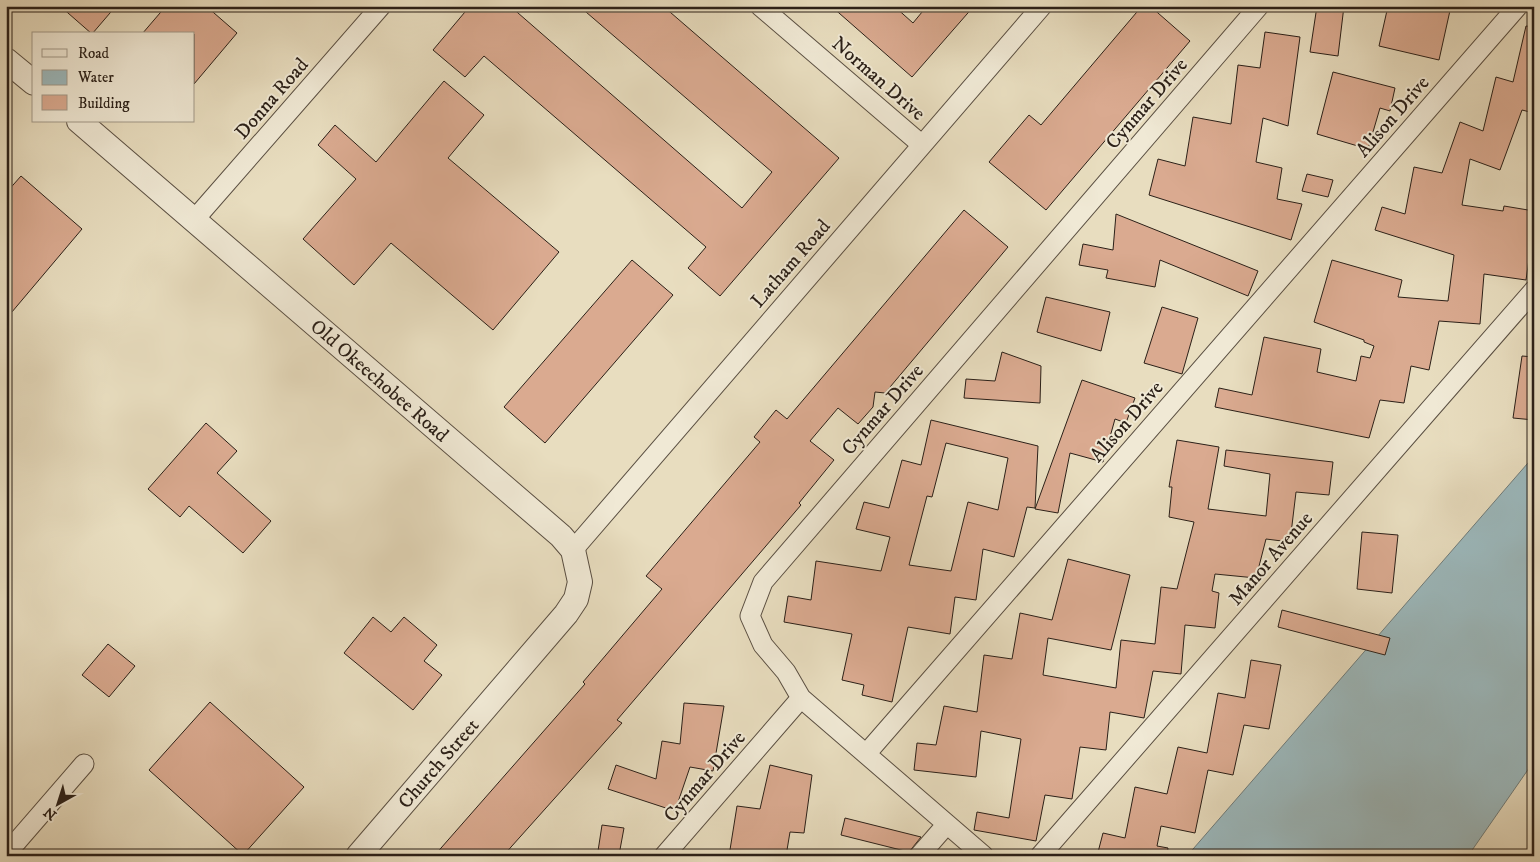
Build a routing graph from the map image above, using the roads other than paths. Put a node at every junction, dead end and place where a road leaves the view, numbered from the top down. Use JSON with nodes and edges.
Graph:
{"nodes":[{"id":1,"x":381,"y":6,"type":"edge"},
{"id":2,"x":760,"y":6,"type":"edge"},
{"id":3,"x":1042,"y":6,"type":"edge"},
{"id":4,"x":1259,"y":6,"type":"edge"},
{"id":5,"x":1518,"y":6,"type":"edge"},
{"id":6,"x":6,"y":60,"type":"edge"},
{"id":7,"x":32,"y":81,"type":"edge"},
{"id":8,"x":80,"y":122,"type":"edge"},
{"id":9,"x":922,"y":145,"type":"junction"},
{"id":10,"x":194,"y":220,"type":"junction"},
{"id":11,"x":1534,"y":290,"type":"edge"},
{"id":12,"x":573,"y":550,"type":"junction"},
{"id":13,"x":802,"y":698,"type":"junction"},
{"id":14,"x":866,"y":754,"type":"junction"},
{"id":15,"x":84,"y":764,"type":"dead end"},
{"id":16,"x":947,"y":824,"type":"junction"},
{"id":17,"x":6,"y":854,"type":"edge"},
{"id":18,"x":358,"y":856,"type":"edge"},
{"id":19,"x":664,"y":856,"type":"edge"},
{"id":20,"x":919,"y":856,"type":"edge"},
{"id":21,"x":984,"y":856,"type":"edge"},
{"id":22,"x":1040,"y":856,"type":"edge"}],
"edges":[{"from":1,"to":10,"type":"street","name":"Donna Road"},
{"from":2,"to":9,"type":"street","name":"Norman Drive"},
{"from":3,"to":9,"type":"street","name":"Latham Road"},
{"from":4,"to":13,"type":"street","name":"Cynmar Drive"},
{"from":5,"to":14,"type":"street","name":"Alison Drive"},
{"from":6,"to":7,"type":"street"},
{"from":8,"to":10,"type":"street","name":"Old Okeechobee Road"},
{"from":9,"to":12,"type":"street","name":"Latham Road"},
{"from":10,"to":12,"type":"street","name":"Old Okeechobee Road"},
{"from":11,"to":22,"type":"street","name":"Manor Avenue"},
{"from":12,"to":18,"type":"street","name":"Church Street"},
{"from":13,"to":14,"type":"street"},
{"from":13,"to":19,"type":"street","name":"Cynmar Drive"},
{"from":14,"to":16,"type":"street"},
{"from":15,"to":17,"type":"street"},
{"from":16,"to":20,"type":"street"},
{"from":16,"to":21,"type":"street"}]}
